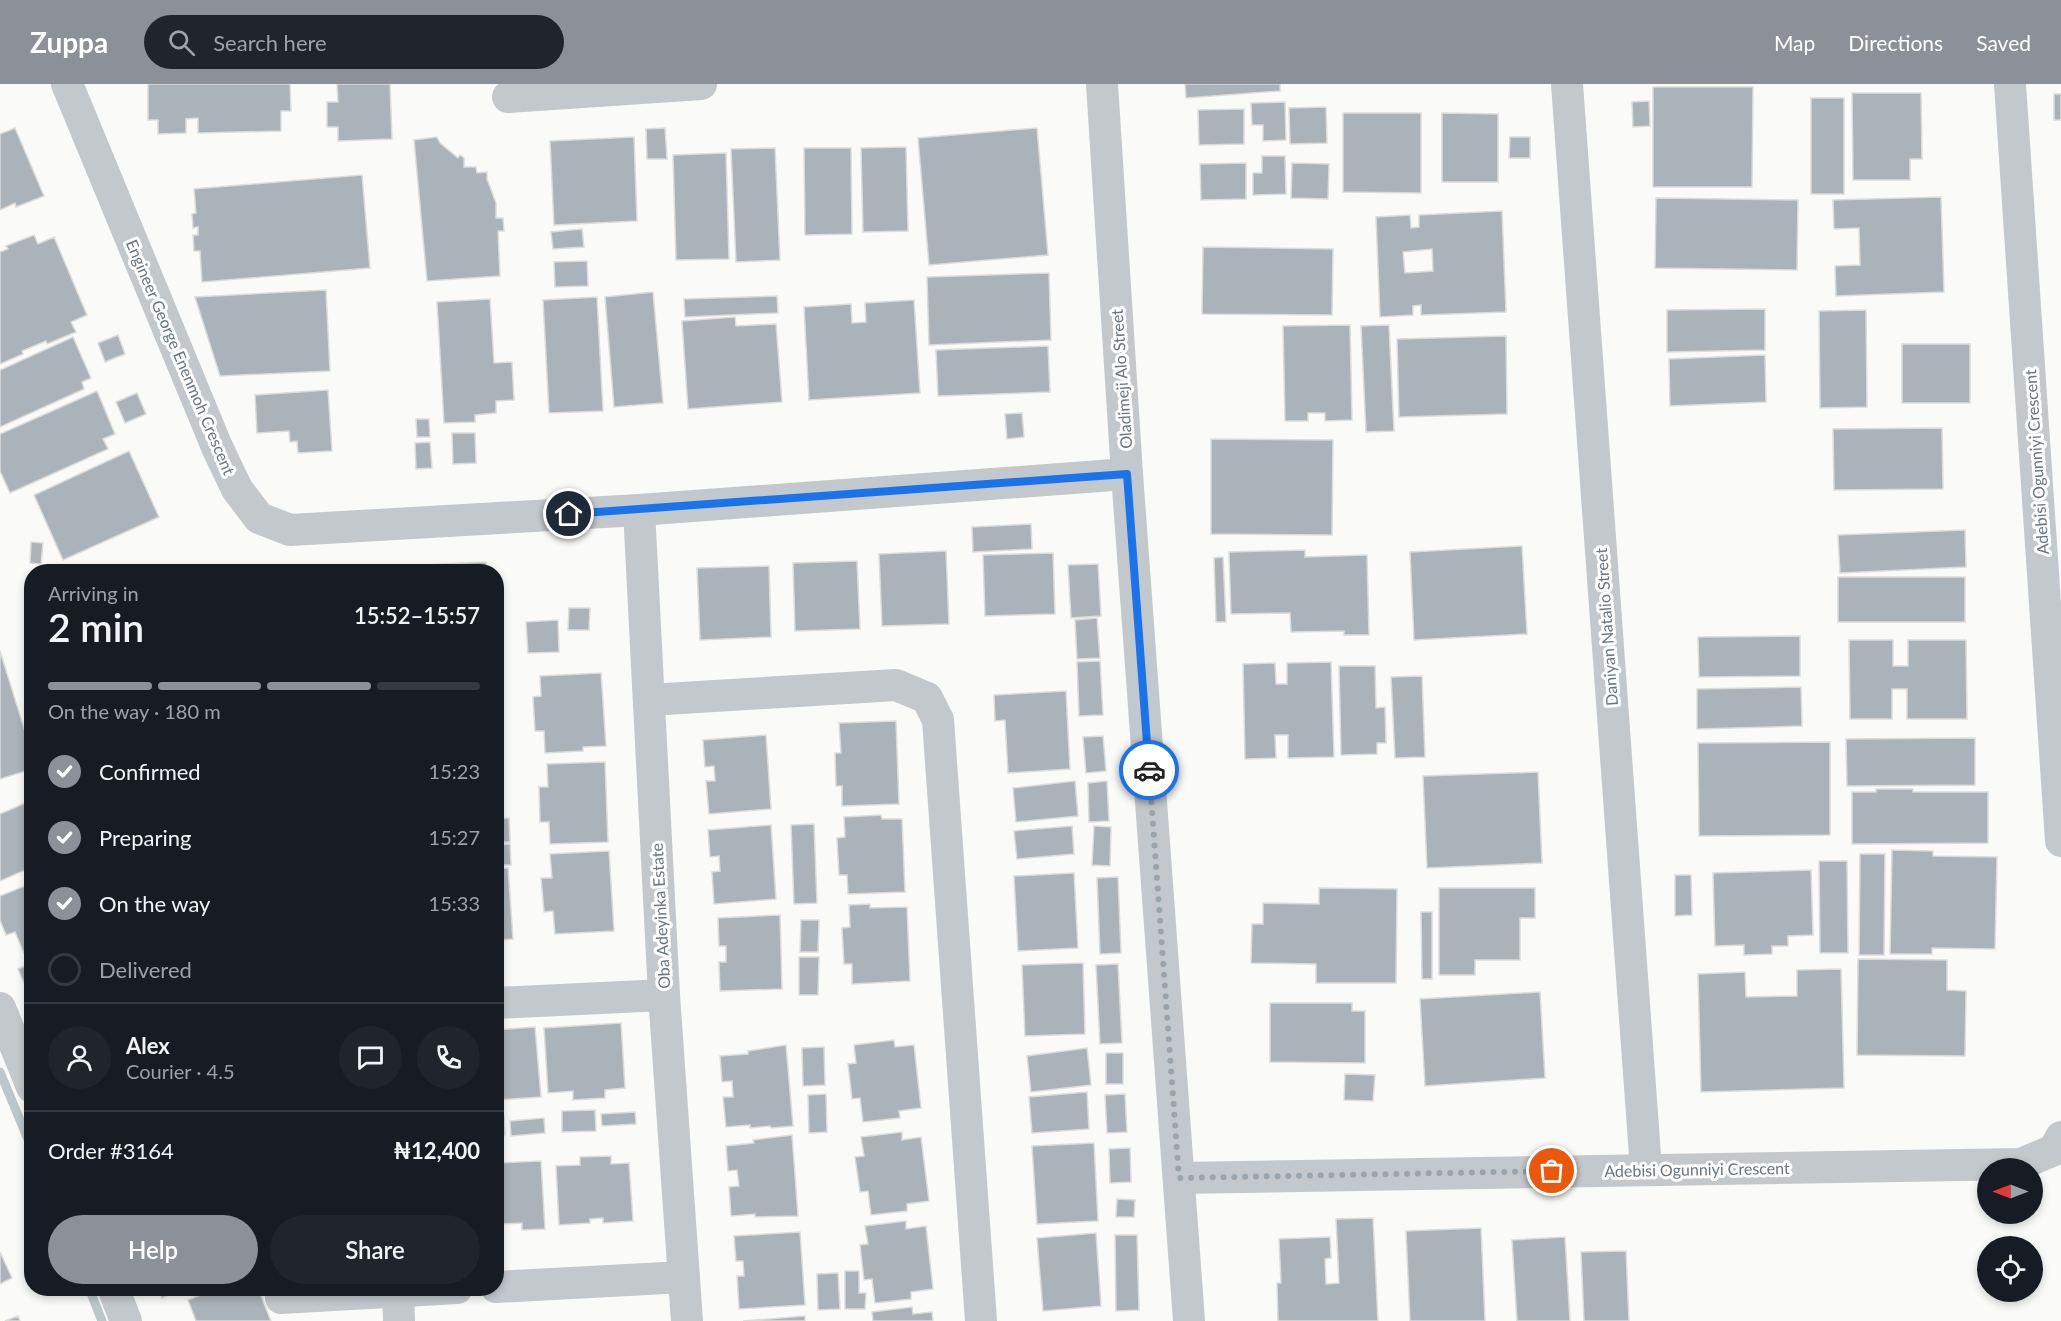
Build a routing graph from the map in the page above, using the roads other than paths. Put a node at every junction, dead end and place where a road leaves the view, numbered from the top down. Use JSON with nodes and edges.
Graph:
{"nodes":[{"id":1,"x":67,"y":84,"type":"edge"},
{"id":2,"x":701,"y":84,"type":"edge"},
{"id":3,"x":1102,"y":84,"type":"edge"},
{"id":4,"x":1567,"y":84,"type":"edge"},
{"id":5,"x":2010,"y":84,"type":"edge"},
{"id":6,"x":508,"y":97,"type":"dead end"},
{"id":7,"x":1127,"y":474,"type":"junction"},
{"id":8,"x":639,"y":510,"type":"junction"},
{"id":9,"x":649,"y":700,"type":"junction"},
{"id":10,"x":2061,"y":841,"type":"edge"},
{"id":11,"x":664,"y":995,"type":"junction"},
{"id":12,"x":504,"y":1004,"type":"edge"},
{"id":13,"x":0,"y":1008,"type":"edge"},
{"id":14,"x":24,"y":1066,"type":"edge"},
{"id":15,"x":2061,"y":1137,"type":"edge"},
{"id":16,"x":1646,"y":1169,"type":"junction"},
{"id":17,"x":1179,"y":1178,"type":"junction"},
{"id":18,"x":684,"y":1277,"type":"junction"},
{"id":19,"x":504,"y":1287,"type":"edge"},
{"id":20,"x":116,"y":1296,"type":"edge"},
{"id":21,"x":431,"y":1296,"type":"edge"},
{"id":22,"x":281,"y":1298,"type":"dead end"},
{"id":23,"x":399,"y":1306,"type":"edge"},
{"id":24,"x":126,"y":1321,"type":"edge"},
{"id":25,"x":687,"y":1321,"type":"edge"},
{"id":26,"x":981,"y":1321,"type":"edge"},
{"id":27,"x":1189,"y":1321,"type":"edge"}],
"edges":[{"from":1,"to":8,"type":"street","name":"Engineer George Enenmoh Crescent"},
{"from":2,"to":6,"type":"street"},
{"from":3,"to":7,"type":"street","name":"Oladimeji Alo Street"},
{"from":4,"to":16,"type":"street","name":"Daniyan Natalio Street"},
{"from":5,"to":10,"type":"street","name":"Adebisi Ogunniyi Crescent"},
{"from":7,"to":8,"type":"street","name":"Engineer George Enenmoh Crescent"},
{"from":7,"to":17,"type":"street","name":"Oladimeji Alo Street"},
{"from":8,"to":9,"type":"street","name":"Oba Adeyinka Estate"},
{"from":9,"to":11,"type":"street","name":"Oba Adeyinka Estate"},
{"from":9,"to":26,"type":"street"},
{"from":11,"to":12,"type":"street"},
{"from":11,"to":18,"type":"street","name":"Oba Adeyinka Estate"},
{"from":13,"to":14,"type":"street"},
{"from":15,"to":16,"type":"street","name":"Adebisi Ogunniyi Crescent"},
{"from":16,"to":17,"type":"street","name":"Adebisi Ogunniyi Crescent"},
{"from":17,"to":27,"type":"street","name":"Oladimeji Alo Street"},
{"from":18,"to":19,"type":"street"},
{"from":18,"to":25,"type":"street","name":"Oba Adeyinka Estate"},
{"from":20,"to":24,"type":"street"},
{"from":21,"to":23,"type":"street"},
{"from":22,"to":23,"type":"street"}]}
